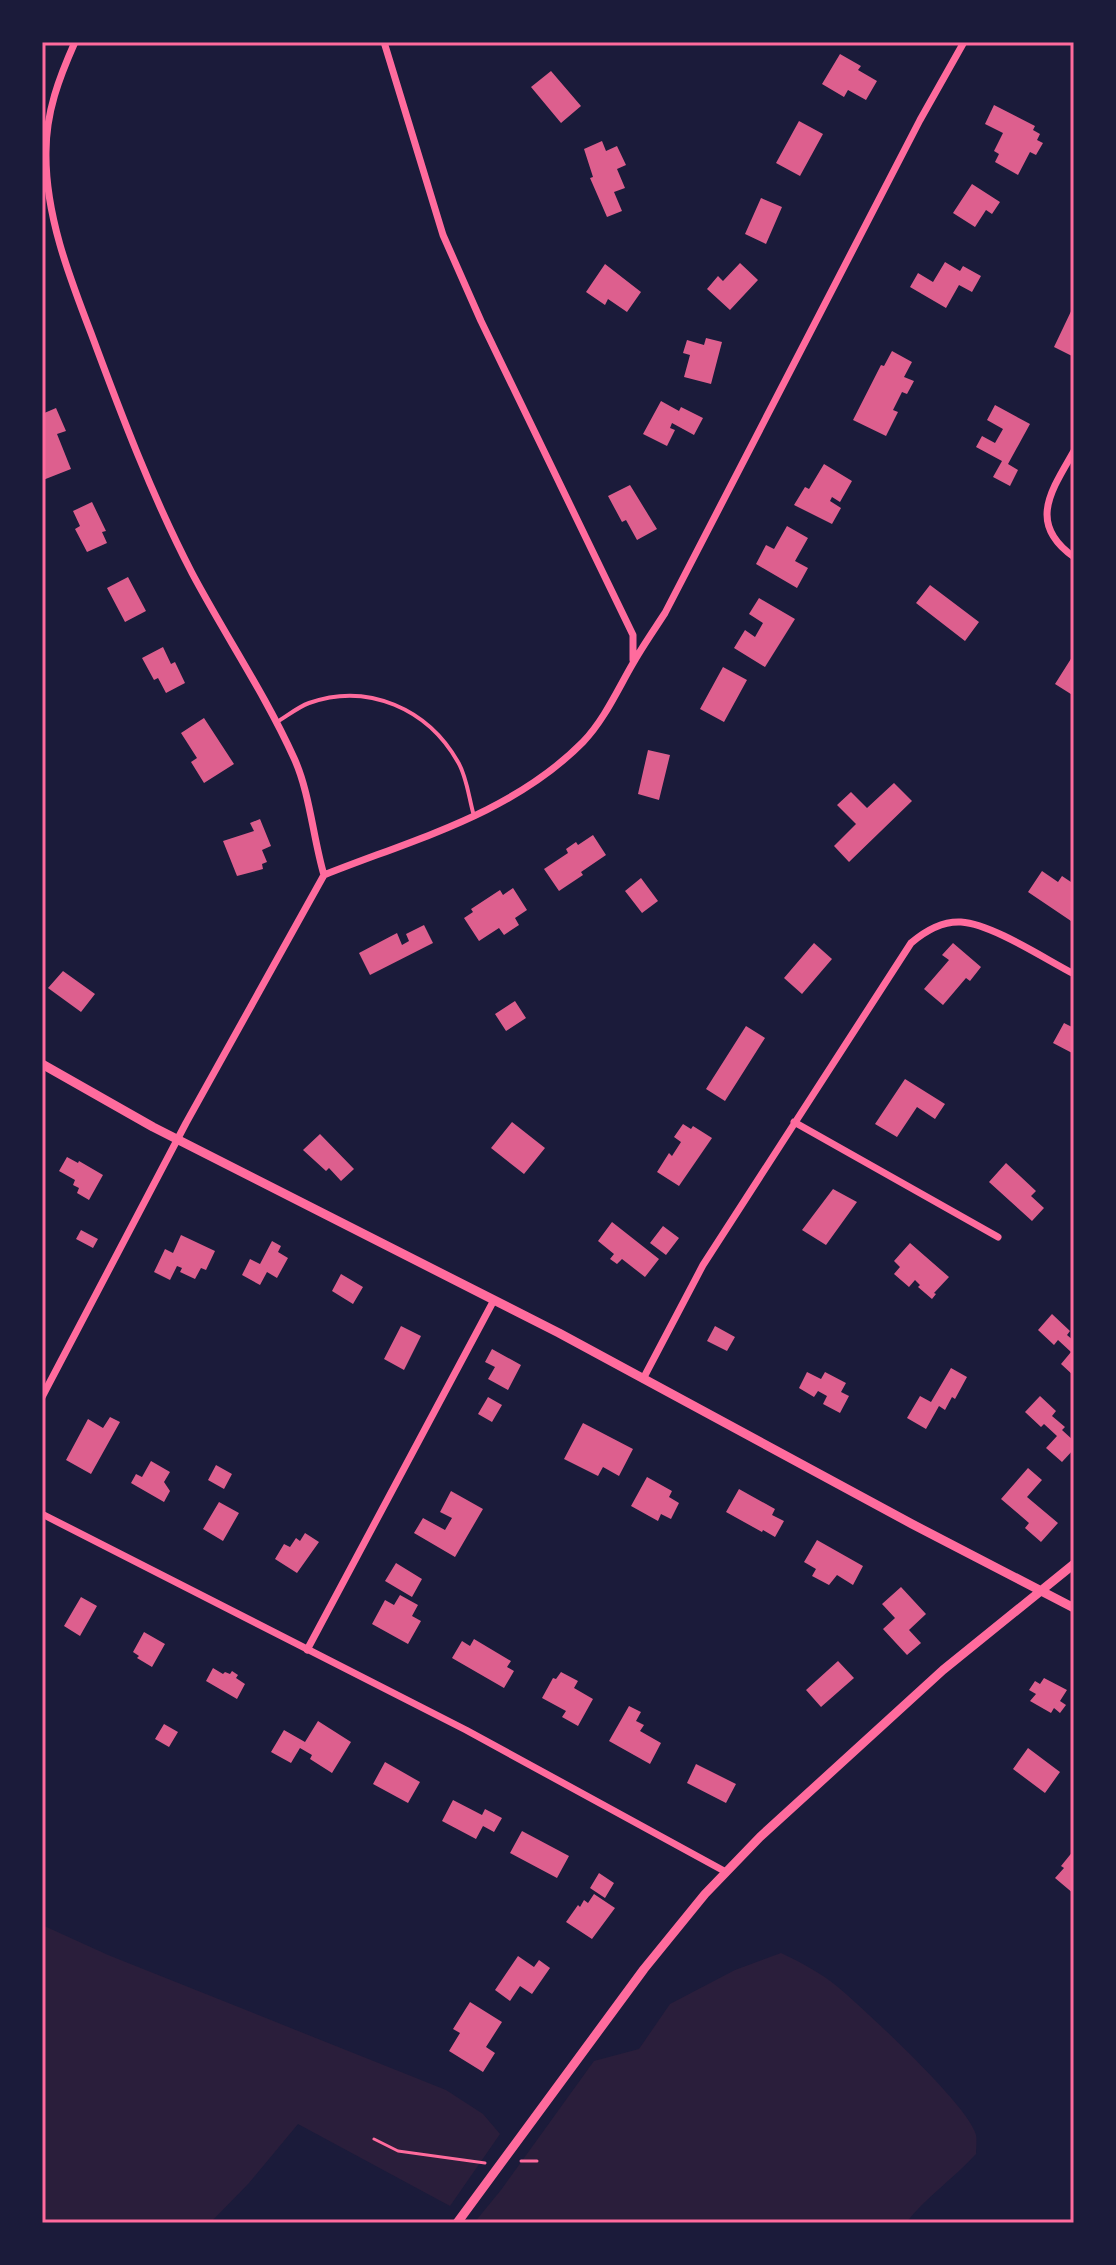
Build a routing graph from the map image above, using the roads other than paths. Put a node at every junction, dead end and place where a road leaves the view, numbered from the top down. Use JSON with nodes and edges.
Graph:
{"nodes":[{"id":1,"x":75,"y":42,"type":"edge"},
{"id":2,"x":384,"y":42,"type":"edge"},
{"id":3,"x":964,"y":42,"type":"edge"},
{"id":4,"x":1074,"y":451,"type":"edge"},
{"id":5,"x":1074,"y":557,"type":"edge"},
{"id":6,"x":633,"y":662,"type":"junction"},
{"id":7,"x":277,"y":722,"type":"junction"},
{"id":8,"x":474,"y":817,"type":"junction"},
{"id":9,"x":324,"y":875,"type":"junction"},
{"id":10,"x":1074,"y":974,"type":"edge"},
{"id":11,"x":42,"y":1064,"type":"edge"},
{"id":12,"x":794,"y":1122,"type":"junction"},
{"id":13,"x":177,"y":1139,"type":"junction"},
{"id":14,"x":998,"y":1237,"type":"dead end"},
{"id":15,"x":494,"y":1300,"type":"junction"},
{"id":16,"x":643,"y":1379,"type":"junction"},
{"id":17,"x":42,"y":1397,"type":"edge"},
{"id":18,"x":42,"y":1514,"type":"edge"},
{"id":19,"x":1074,"y":1564,"type":"edge"},
{"id":20,"x":1039,"y":1590,"type":"junction"},
{"id":21,"x":1074,"y":1608,"type":"edge"},
{"id":22,"x":307,"y":1650,"type":"junction"},
{"id":23,"x":726,"y":1872,"type":"junction"},
{"id":24,"x":457,"y":2223,"type":"edge"}],
"edges":[{"from":1,"to":7,"type":"street"},
{"from":2,"to":6,"type":"street"},
{"from":3,"to":6,"type":"street"},
{"from":4,"to":5,"type":"street"},
{"from":6,"to":8,"type":"street"},
{"from":7,"to":8,"type":"lane"},
{"from":7,"to":9,"type":"street"},
{"from":8,"to":9,"type":"street"},
{"from":9,"to":13,"type":"street"},
{"from":10,"to":12,"type":"street"},
{"from":11,"to":13,"type":"street"},
{"from":12,"to":14,"type":"street"},
{"from":12,"to":16,"type":"street"},
{"from":13,"to":15,"type":"street"},
{"from":13,"to":17,"type":"street"},
{"from":15,"to":16,"type":"street"},
{"from":15,"to":22,"type":"street"},
{"from":16,"to":20,"type":"street"},
{"from":18,"to":22,"type":"street"},
{"from":19,"to":20,"type":"street"},
{"from":20,"to":21,"type":"street"},
{"from":20,"to":23,"type":"street"},
{"from":22,"to":23,"type":"street"},
{"from":23,"to":24,"type":"street"}]}
